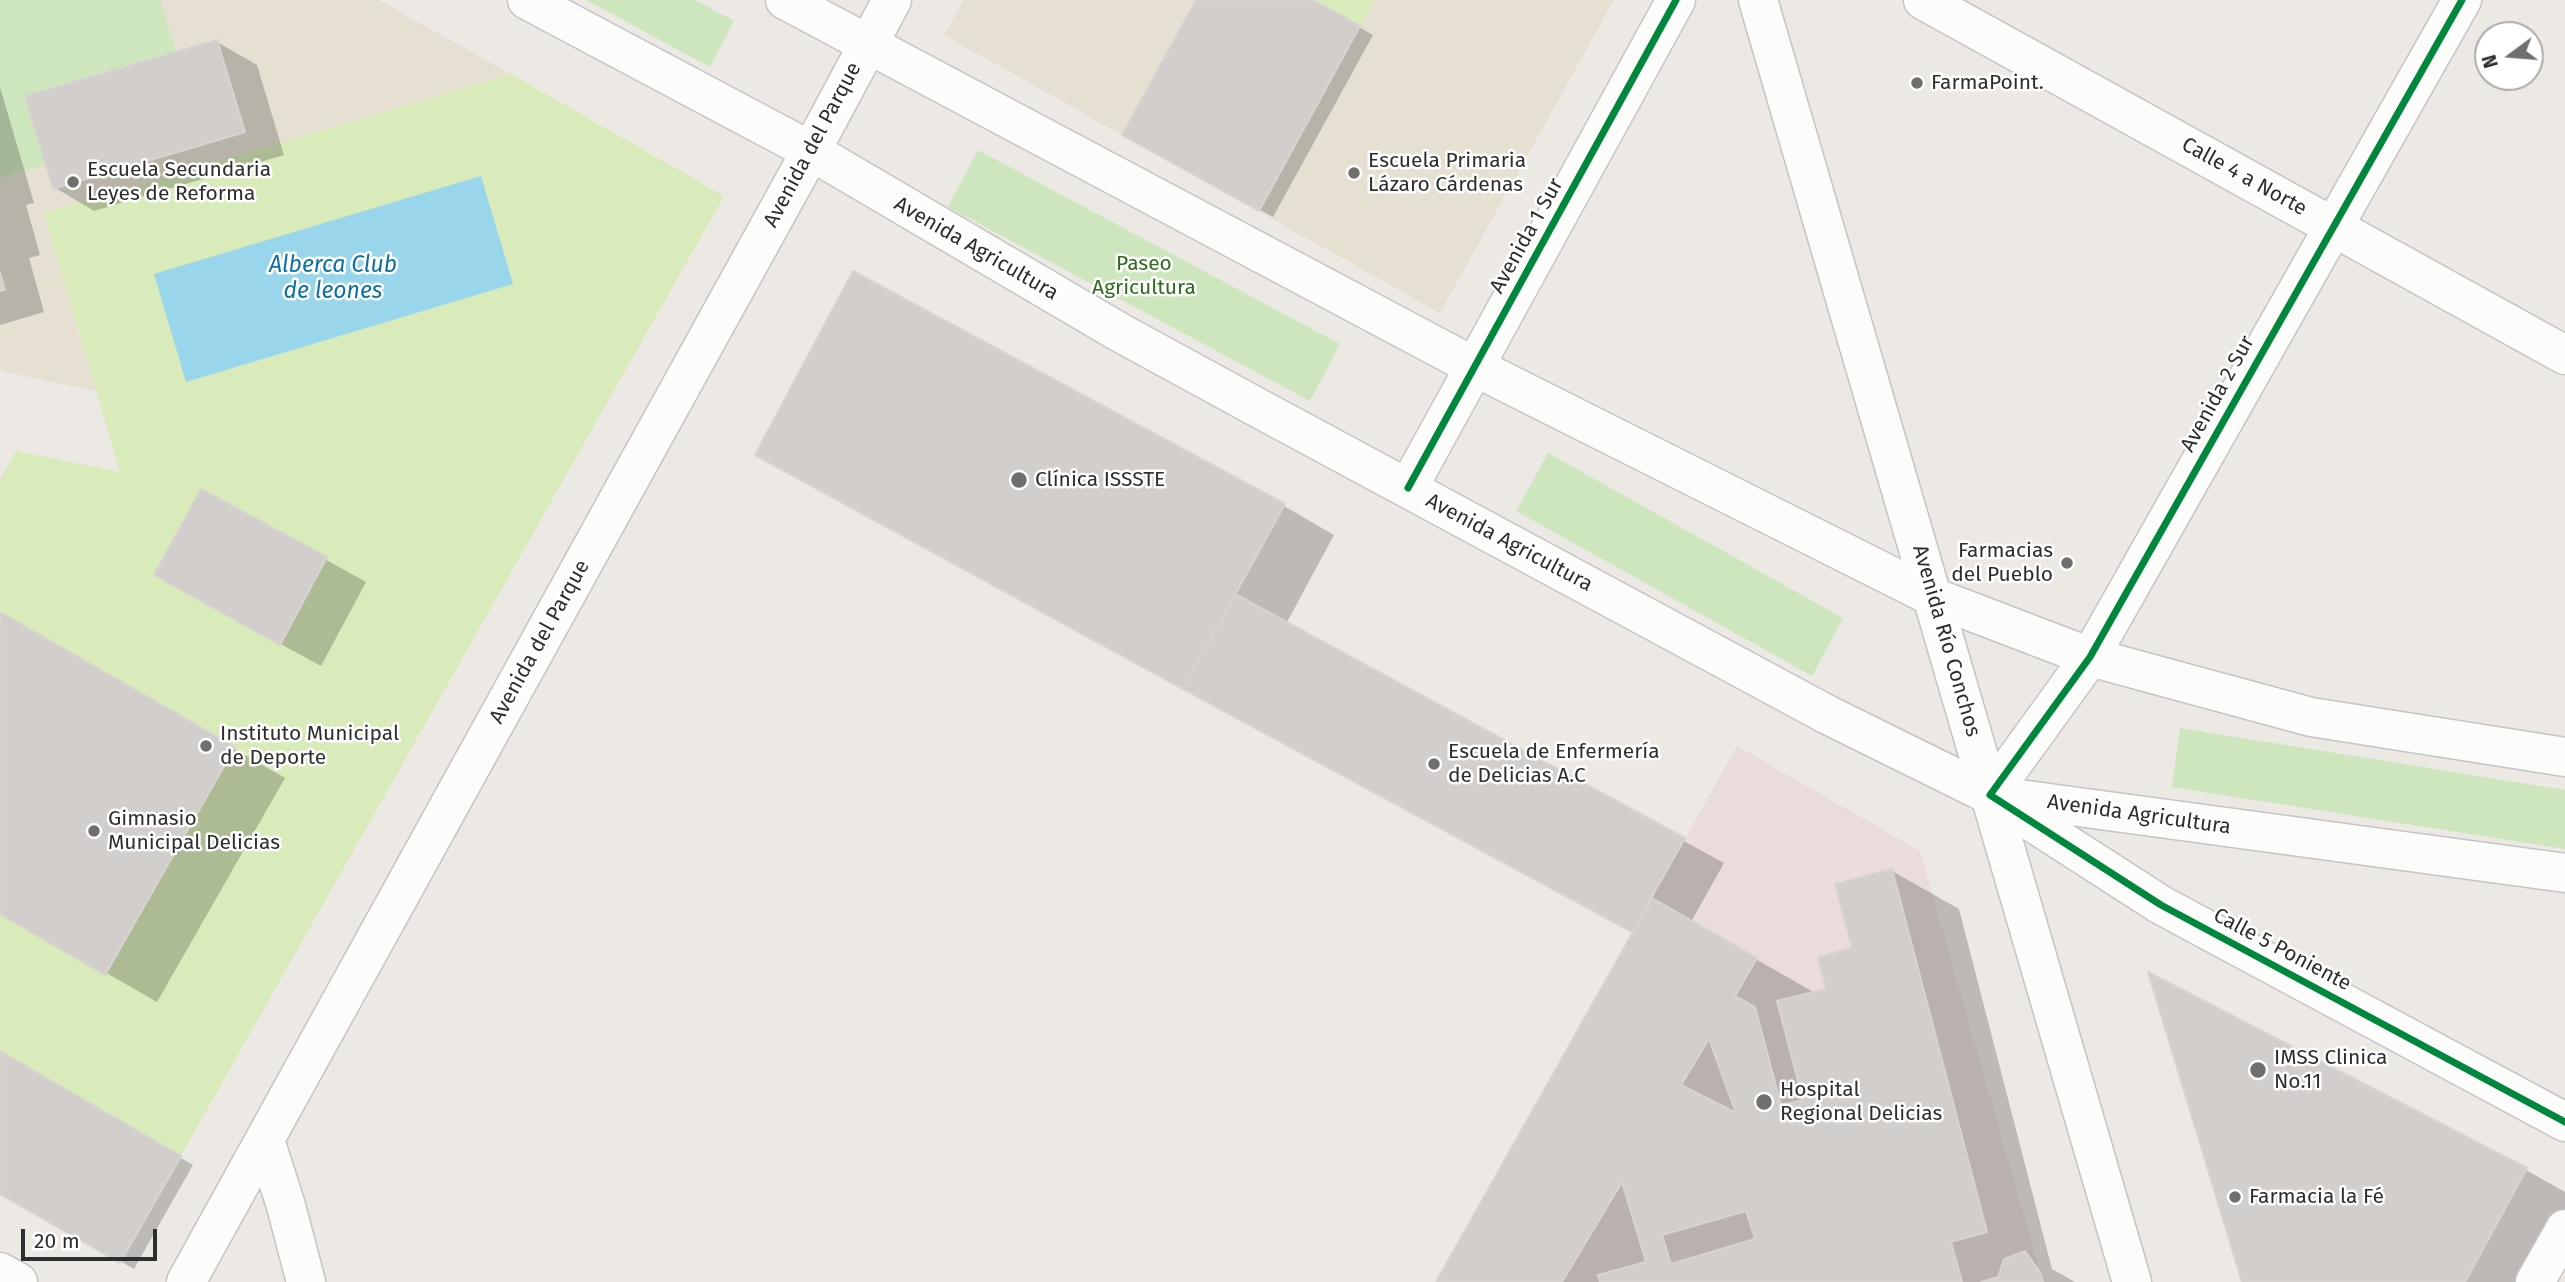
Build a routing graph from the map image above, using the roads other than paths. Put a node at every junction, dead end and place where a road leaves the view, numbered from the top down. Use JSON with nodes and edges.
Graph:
{"nodes":[{"id":1,"x":527,"y":0,"type":"edge"},
{"id":2,"x":785,"y":0,"type":"edge"},
{"id":3,"x":892,"y":0,"type":"edge"},
{"id":4,"x":1676,"y":0,"type":"edge"},
{"id":5,"x":1758,"y":0,"type":"edge"},
{"id":6,"x":1923,"y":0,"type":"edge"},
{"id":7,"x":2462,"y":0,"type":"edge"},
{"id":8,"x":867,"y":43,"type":"junction"},
{"id":9,"x":811,"y":152,"type":"junction"},
{"id":10,"x":2333,"y":227,"type":"junction"},
{"id":11,"x":2565,"y":355,"type":"edge"},
{"id":12,"x":1475,"y":367,"type":"junction"},
{"id":13,"x":1408,"y":488,"type":"junction"},
{"id":14,"x":1933,"y":597,"type":"junction"},
{"id":15,"x":2090,"y":657,"type":"junction"},
{"id":16,"x":2565,"y":757,"type":"edge"},
{"id":17,"x":1990,"y":795,"type":"junction"},
{"id":18,"x":2565,"y":873,"type":"edge"},
{"id":19,"x":2565,"y":1122,"type":"edge"},
{"id":20,"x":265,"y":1140,"type":"junction"},
{"id":21,"x":2565,"y":1229,"type":"edge"},
{"id":22,"x":0,"y":1272,"type":"edge"},
{"id":23,"x":18,"y":1282,"type":"edge"},
{"id":24,"x":186,"y":1282,"type":"edge"},
{"id":25,"x":306,"y":1282,"type":"edge"},
{"id":26,"x":2132,"y":1282,"type":"edge"},
{"id":27,"x":2535,"y":1282,"type":"edge"}],
"edges":[{"from":1,"to":9,"type":"main road","name":"Avenida Agricultura"},
{"from":2,"to":8,"type":"main road"},
{"from":3,"to":8,"type":"main road","name":"Avenida del Parque"},
{"from":4,"to":12,"type":"main road","name":"Avenida 1 Sur"},
{"from":5,"to":14,"type":"main road","name":"Avenida Río Conchos"},
{"from":6,"to":10,"type":"main road","name":"Calle 4 a Norte"},
{"from":7,"to":10,"type":"main road","name":"Avenida 2 Sur"},
{"from":8,"to":9,"type":"main road","name":"Avenida del Parque"},
{"from":8,"to":12,"type":"main road"},
{"from":9,"to":13,"type":"main road","name":"Avenida Agricultura"},
{"from":9,"to":20,"type":"main road","name":"Avenida del Parque"},
{"from":10,"to":11,"type":"main road","name":"Calle 4 a Norte"},
{"from":10,"to":15,"type":"main road","name":"Avenida 2 Sur"},
{"from":12,"to":13,"type":"main road","name":"Avenida 1 Sur"},
{"from":12,"to":14,"type":"main road"},
{"from":13,"to":17,"type":"main road","name":"Avenida Agricultura"},
{"from":14,"to":15,"type":"main road"},
{"from":14,"to":17,"type":"main road","name":"Avenida Río Conchos"},
{"from":15,"to":16,"type":"main road"},
{"from":15,"to":17,"type":"main road","name":"Avenida 2 Sur"},
{"from":17,"to":18,"type":"main road","name":"Avenida Agricultura"},
{"from":17,"to":19,"type":"main road","name":"Calle 5 Poniente"},
{"from":17,"to":26,"type":"main road","name":"Avenida Río Conchos"},
{"from":20,"to":24,"type":"main road","name":"Avenida del Parque"},
{"from":20,"to":25,"type":"main road"},
{"from":21,"to":27,"type":"main road"},
{"from":22,"to":23,"type":"main road"}]}
